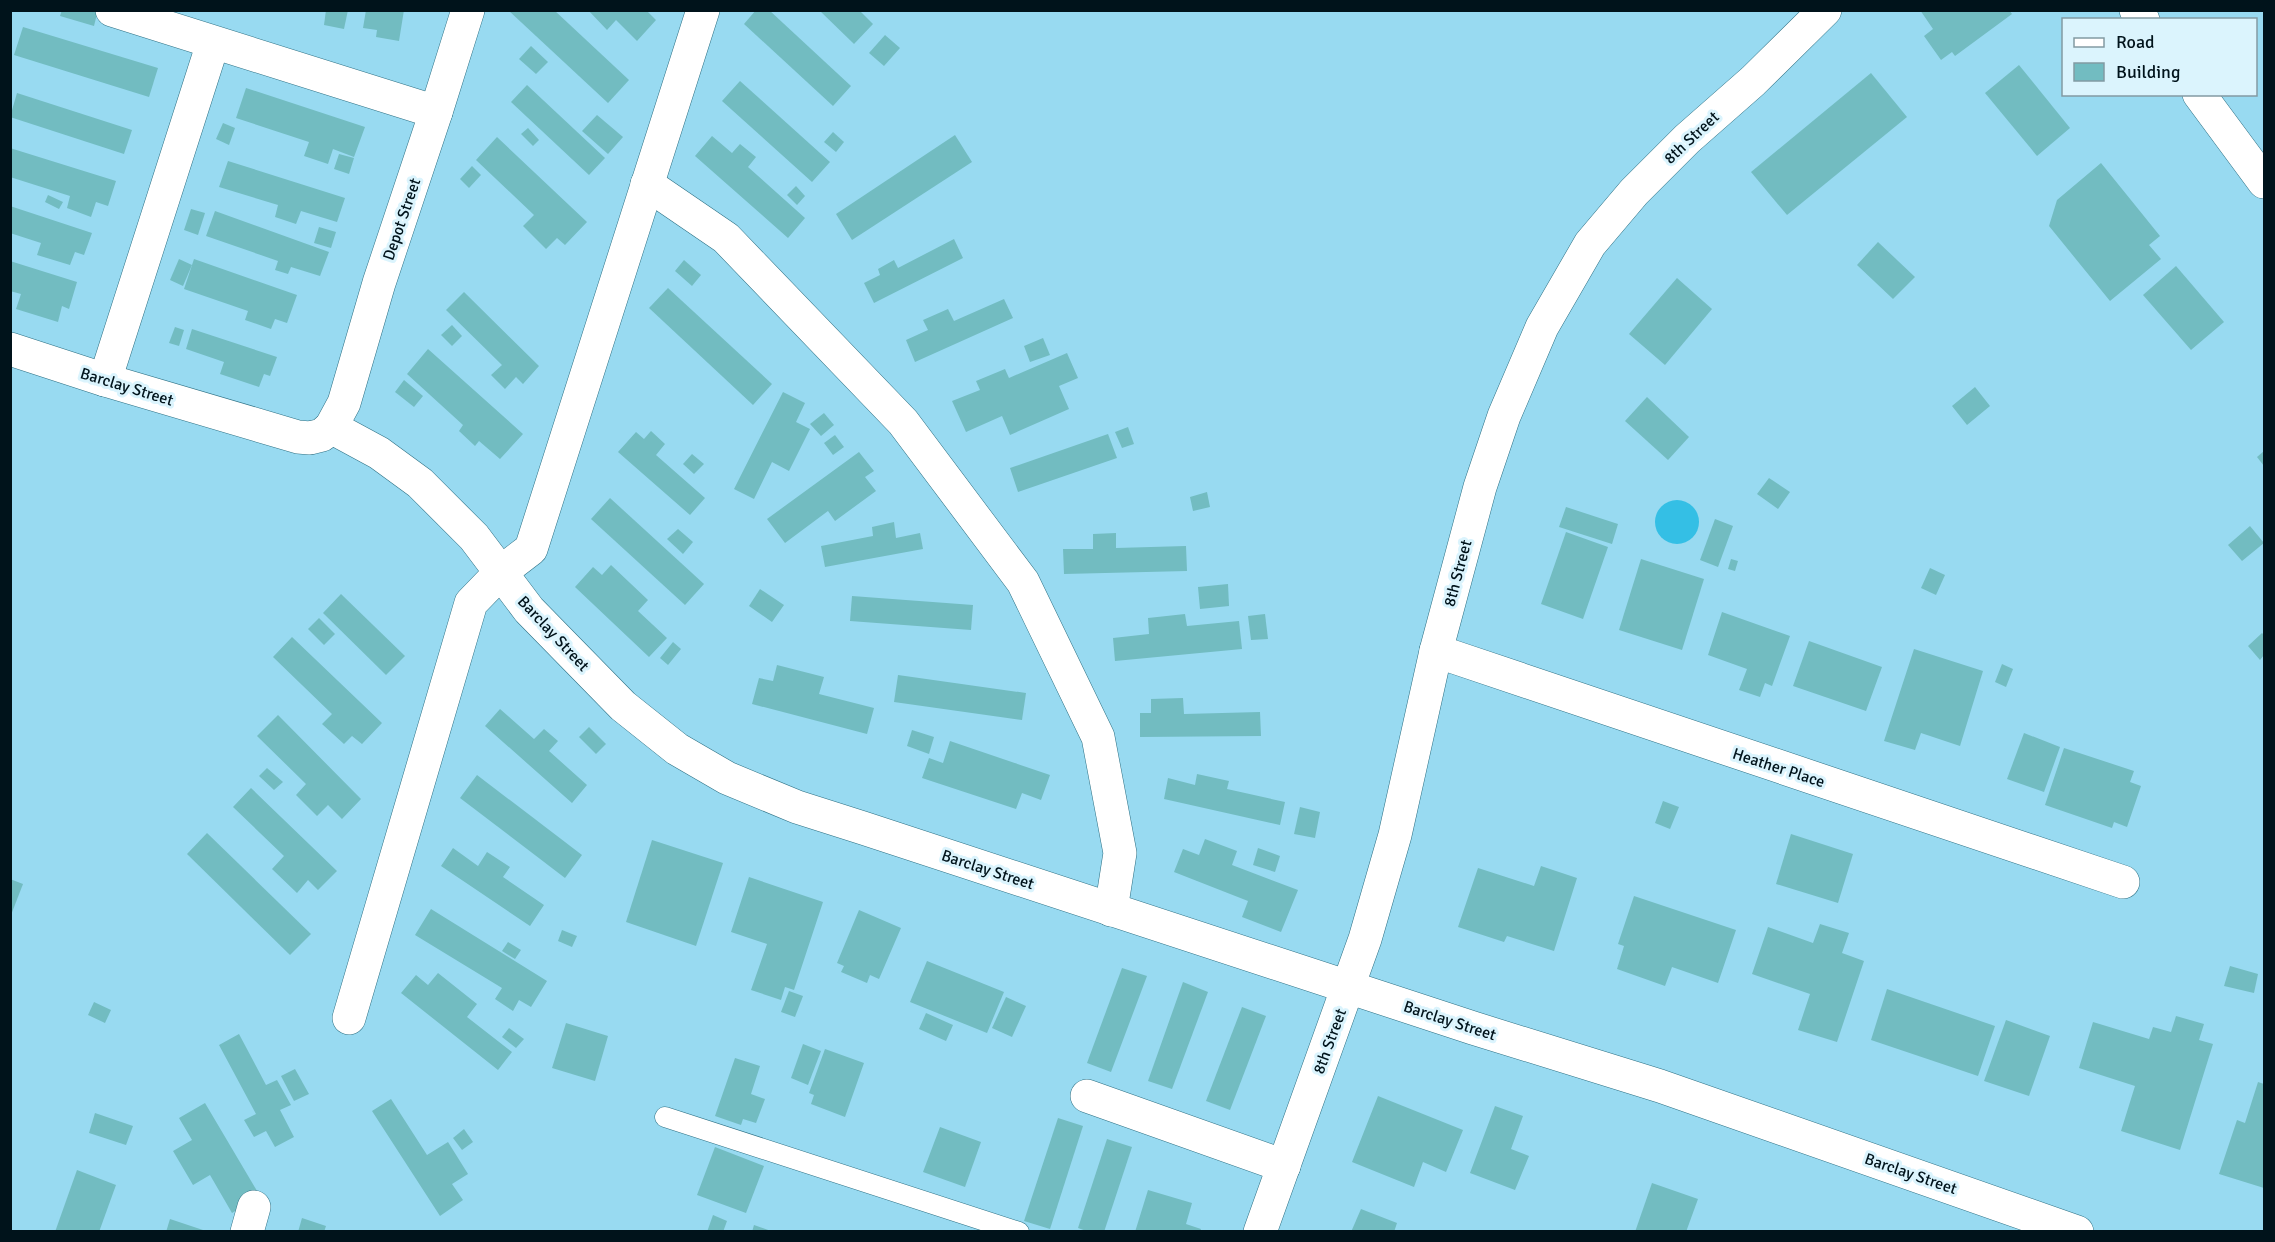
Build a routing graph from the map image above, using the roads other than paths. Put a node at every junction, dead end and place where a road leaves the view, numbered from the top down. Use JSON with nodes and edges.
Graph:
{"nodes":[{"id":1,"x":112,"y":10,"type":"edge"},
{"id":2,"x":468,"y":10,"type":"edge"},
{"id":3,"x":703,"y":10,"type":"edge"},
{"id":4,"x":1825,"y":10,"type":"edge"},
{"id":5,"x":213,"y":43,"type":"junction"},
{"id":6,"x":2200,"y":96,"type":"edge"},
{"id":7,"x":436,"y":112,"type":"junction"},
{"id":8,"x":2265,"y":182,"type":"edge"},
{"id":9,"x":648,"y":184,"type":"junction"},
{"id":10,"x":10,"y":349,"type":"edge"},
{"id":11,"x":105,"y":380,"type":"junction"},
{"id":12,"x":332,"y":427,"type":"junction"},
{"id":13,"x":501,"y":572,"type":"junction"},
{"id":14,"x":1436,"y":651,"type":"junction"},
{"id":15,"x":2123,"y":882,"type":"dead end"},
{"id":16,"x":1111,"y":910,"type":"junction"},
{"id":17,"x":1348,"y":987,"type":"junction"},
{"id":18,"x":349,"y":1018,"type":"dead end"},
{"id":19,"x":1088,"y":1096,"type":"dead end"},
{"id":20,"x":665,"y":1117,"type":"dead end"},
{"id":21,"x":1284,"y":1166,"type":"junction"},
{"id":22,"x":1019,"y":1232,"type":"edge"},
{"id":23,"x":1260,"y":1232,"type":"edge"},
{"id":24,"x":2077,"y":1232,"type":"edge"}],
"edges":[{"from":1,"to":5,"type":"street"},
{"from":2,"to":7,"type":"street","name":"Depot Street"},
{"from":3,"to":9,"type":"street"},
{"from":4,"to":14,"type":"street","name":"8th Street"},
{"from":5,"to":7,"type":"street"},
{"from":5,"to":11,"type":"street"},
{"from":6,"to":8,"type":"street"},
{"from":7,"to":12,"type":"street","name":"Depot Street"},
{"from":9,"to":13,"type":"street"},
{"from":9,"to":16,"type":"street"},
{"from":10,"to":11,"type":"street","name":"Barclay Street"},
{"from":11,"to":12,"type":"street","name":"Barclay Street"},
{"from":12,"to":13,"type":"street","name":"Barclay Street"},
{"from":13,"to":16,"type":"street","name":"Barclay Street"},
{"from":13,"to":18,"type":"street"},
{"from":14,"to":15,"type":"street","name":"Heather Place"},
{"from":14,"to":17,"type":"street","name":"8th Street"},
{"from":16,"to":17,"type":"street","name":"Barclay Street"},
{"from":17,"to":21,"type":"street","name":"8th Street"},
{"from":17,"to":24,"type":"street","name":"Barclay Street"},
{"from":19,"to":21,"type":"street"},
{"from":20,"to":22,"type":"lane"},
{"from":21,"to":23,"type":"street","name":"8th Street"}]}
